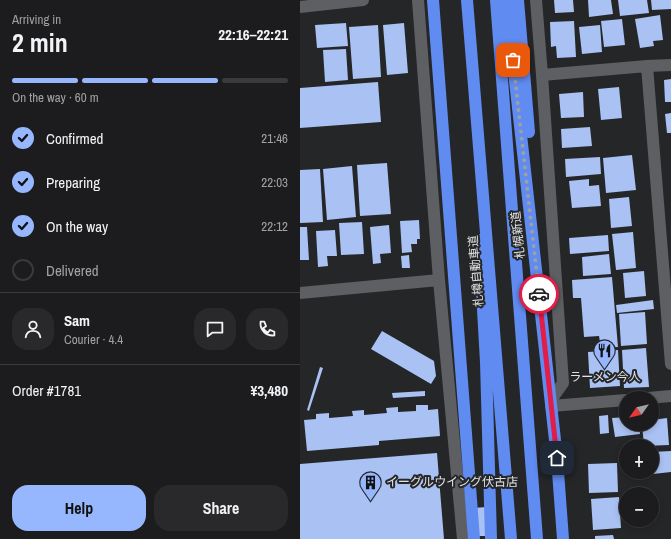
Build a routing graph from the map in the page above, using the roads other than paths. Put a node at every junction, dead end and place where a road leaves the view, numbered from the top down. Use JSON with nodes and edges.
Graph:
{"nodes":[{"id":1,"x":363,"y":0,"type":"edge"},
{"id":2,"x":418,"y":0,"type":"edge"},
{"id":3,"x":433,"y":0,"type":"edge"},
{"id":4,"x":467,"y":0,"type":"edge"},
{"id":5,"x":496,"y":0,"type":"edge"},
{"id":6,"x":506,"y":0,"type":"edge"},
{"id":7,"x":518,"y":0,"type":"edge"},
{"id":8,"x":536,"y":0,"type":"edge"},
{"id":9,"x":300,"y":7,"type":"edge"},
{"id":10,"x":671,"y":65,"type":"edge"},
{"id":11,"x":647,"y":66,"type":"junction"},
{"id":12,"x":542,"y":74,"type":"junction"},
{"id":13,"x":528,"y":196,"type":"junction"},
{"id":14,"x":439,"y":280,"type":"junction"},
{"id":15,"x":300,"y":293,"type":"edge"},
{"id":16,"x":671,"y":364,"type":"edge"},
{"id":17,"x":671,"y":396,"type":"edge"},
{"id":18,"x":659,"y":397,"type":"edge"},
{"id":19,"x":619,"y":400,"type":"edge"},
{"id":20,"x":551,"y":403,"type":"junction"},
{"id":21,"x":474,"y":533,"type":"edge"},
{"id":22,"x":463,"y":539,"type":"edge"},
{"id":23,"x":491,"y":539,"type":"edge"},
{"id":24,"x":511,"y":539,"type":"edge"},
{"id":25,"x":537,"y":539,"type":"edge"},
{"id":26,"x":563,"y":539,"type":"edge"}],
"edges":[{"from":1,"to":9,"type":"street"},
{"from":2,"to":14,"type":"street"},
{"from":3,"to":21,"type":"highway"},
{"from":4,"to":23,"type":"highway"},
{"from":4,"to":24,"type":"highway","name":"札樽自動車道"},
{"from":5,"to":25,"type":"highway"},
{"from":6,"to":13,"type":"highway","name":"札幌新道"},
{"from":7,"to":13,"type":"highway"},
{"from":8,"to":12,"type":"street"},
{"from":10,"to":11,"type":"street"},
{"from":11,"to":12,"type":"street"},
{"from":11,"to":16,"type":"street"},
{"from":12,"to":20,"type":"street"},
{"from":13,"to":20,"type":"highway","name":"札幌新道"},
{"from":14,"to":15,"type":"street"},
{"from":14,"to":22,"type":"street"},
{"from":17,"to":18,"type":"street"},
{"from":19,"to":20,"type":"street"},
{"from":20,"to":26,"type":"highway","name":"札幌新道"}]}
